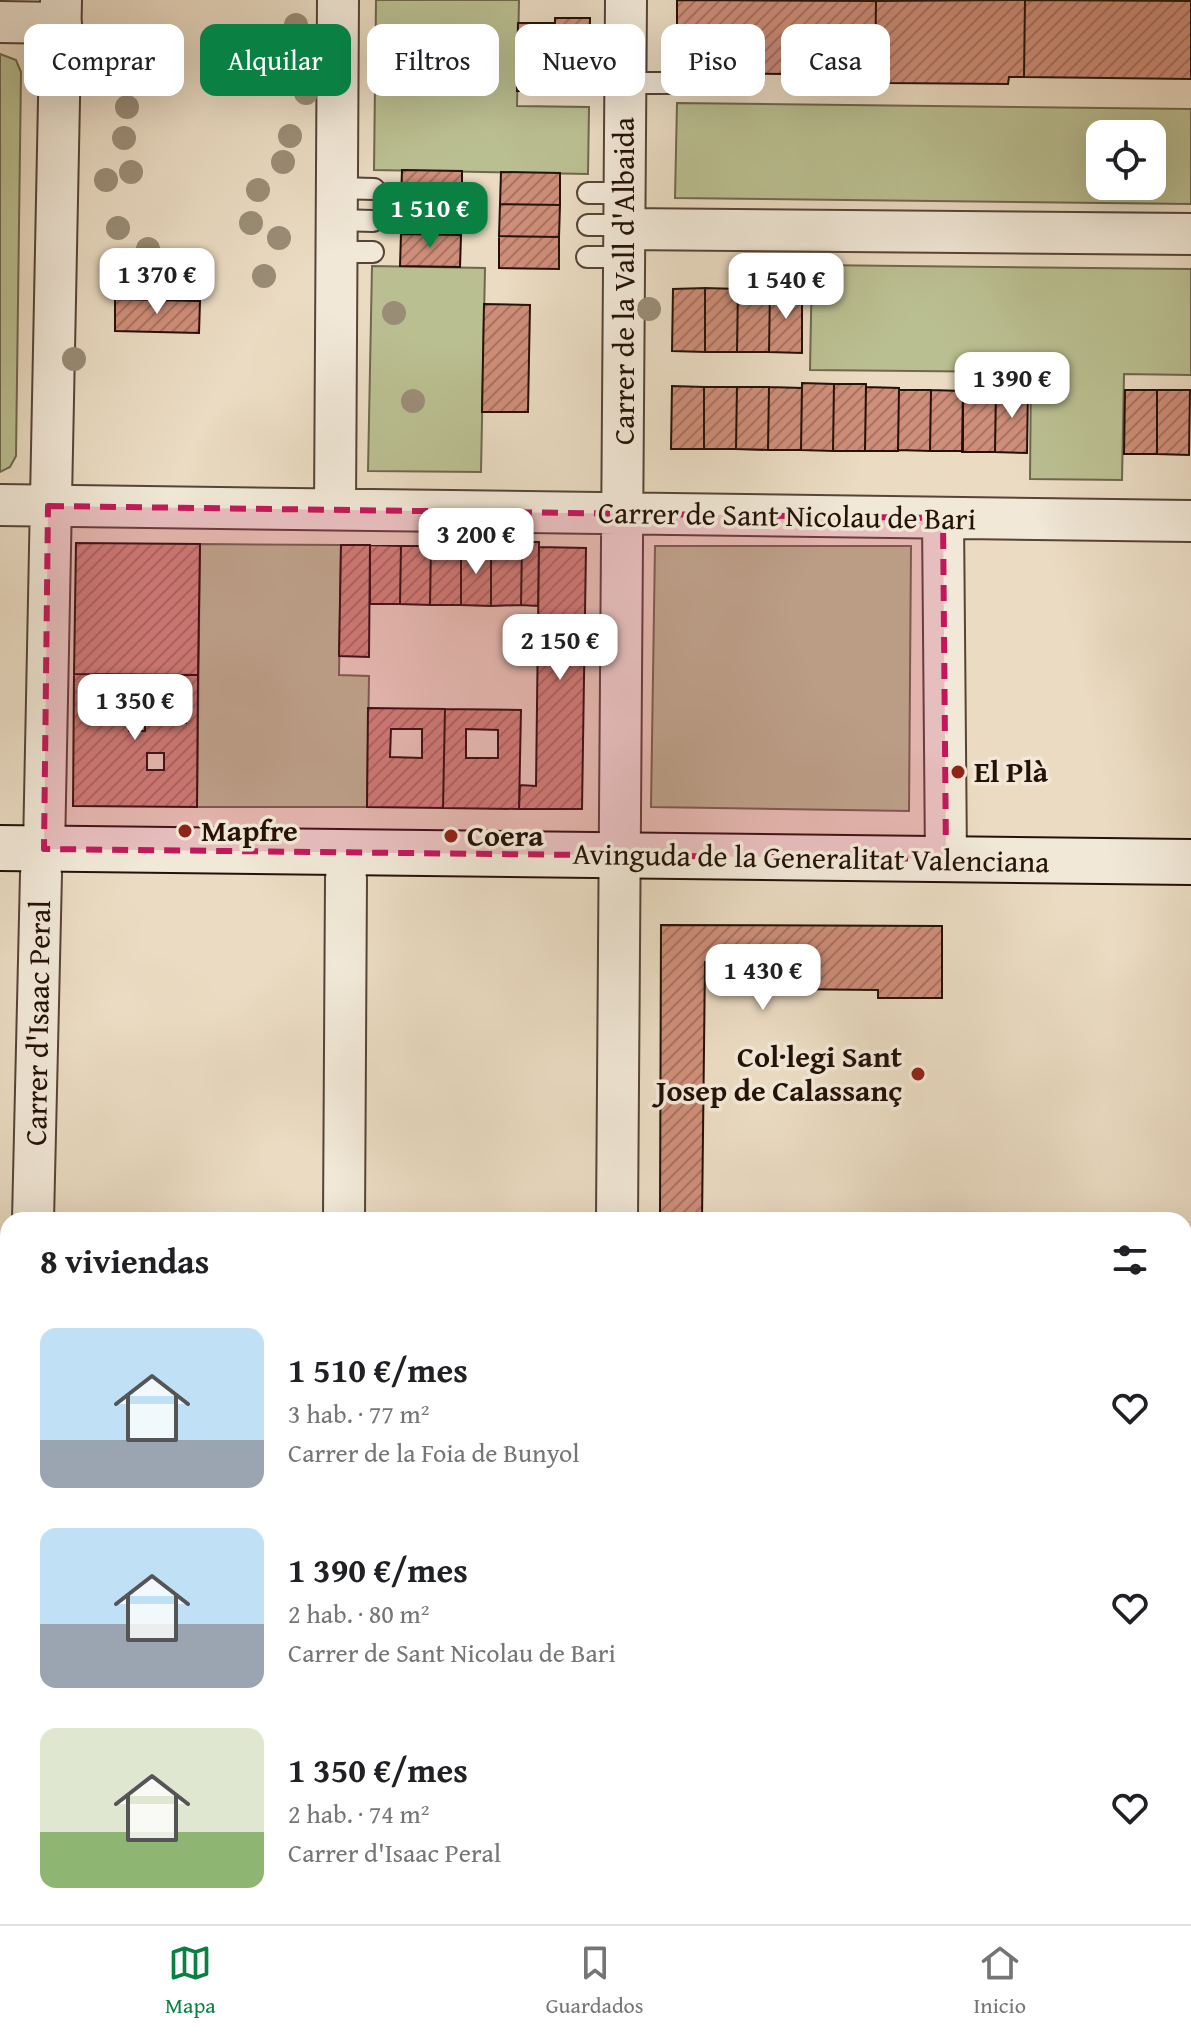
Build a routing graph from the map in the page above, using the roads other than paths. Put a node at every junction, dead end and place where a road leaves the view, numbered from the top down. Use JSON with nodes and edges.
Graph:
{"nodes":[{"id":1,"x":338,"y":0,"type":"edge"},
{"id":2,"x":626,"y":0,"type":"edge"},
{"id":3,"x":61,"y":11,"type":"edge"},
{"id":4,"x":0,"y":22,"type":"edge"},
{"id":5,"x":626,"y":24,"type":"edge"},
{"id":6,"x":624,"y":96,"type":"edge"},
{"id":7,"x":609,"y":225,"type":"junction"},
{"id":8,"x":1191,"y":234,"type":"edge"},
{"id":9,"x":0,"y":505,"type":"edge"},
{"id":10,"x":48,"y":506,"type":"junction"},
{"id":11,"x":335,"y":509,"type":"junction"},
{"id":12,"x":623,"y":513,"type":"junction"},
{"id":13,"x":943,"y":518,"type":"junction"},
{"id":14,"x":1191,"y":521,"type":"edge"},
{"id":15,"x":0,"y":848,"type":"edge"},
{"id":16,"x":946,"y":859,"type":"junction"},
{"id":17,"x":1191,"y":862,"type":"edge"},
{"id":18,"x":28,"y":865,"type":"edge"},
{"id":19,"x":620,"y":868,"type":"junction"},
{"id":20,"x":346,"y":878,"type":"junction"},
{"id":21,"x":1191,"y":888,"type":"edge"},
{"id":22,"x":33,"y":1212,"type":"edge"},
{"id":23,"x":344,"y":1212,"type":"edge"},
{"id":24,"x":617,"y":1212,"type":"edge"}],
"edges":[{"from":1,"to":11,"type":"street"},
{"from":2,"to":5,"type":"street","name":"Carrer de la Vall d'Albaida"},
{"from":3,"to":4,"type":"street"},
{"from":3,"to":10,"type":"street","name":"Carrer d'Isaac Peral"},
{"from":6,"to":7,"type":"street","name":"Carrer de la Vall d'Albaida"},
{"from":7,"to":8,"type":"street"},
{"from":7,"to":12,"type":"street","name":"Carrer de la Vall d'Albaida"},
{"from":9,"to":10,"type":"street","name":"Carrer de Sant Nicolau de Bari"},
{"from":10,"to":11,"type":"street","name":"Carrer de Sant Nicolau de Bari"},
{"from":10,"to":18,"type":"street","name":"Carrer d'Isaac Peral"},
{"from":11,"to":12,"type":"street","name":"Carrer de Sant Nicolau de Bari"},
{"from":12,"to":13,"type":"street","name":"Carrer de Sant Nicolau de Bari"},
{"from":12,"to":19,"type":"street","name":"Carrer de la Vall d'Albaida"},
{"from":13,"to":14,"type":"street","name":"Carrer de Sant Nicolau de Bari"},
{"from":13,"to":16,"type":"street"},
{"from":15,"to":18,"type":"street","name":"Avinguda de la Generalitat Valenciana"},
{"from":16,"to":17,"type":"street","name":"Avinguda de la Generalitat Valenciana"},
{"from":16,"to":19,"type":"street","name":"Avinguda de la Generalitat Valenciana"},
{"from":18,"to":19,"type":"street","name":"Avinguda de la Generalitat Valenciana"},
{"from":18,"to":20,"type":"street","name":"Avinguda de la Generalitat Valenciana"},
{"from":18,"to":22,"type":"street","name":"Carrer d'Isaac Peral"},
{"from":19,"to":20,"type":"street","name":"Avinguda de la Generalitat Valenciana"},
{"from":19,"to":21,"type":"street","name":"Avinguda de la Generalitat Valenciana"},
{"from":19,"to":24,"type":"street","name":"Carrer de la Vall d'Albaida"},
{"from":20,"to":23,"type":"street"}]}
